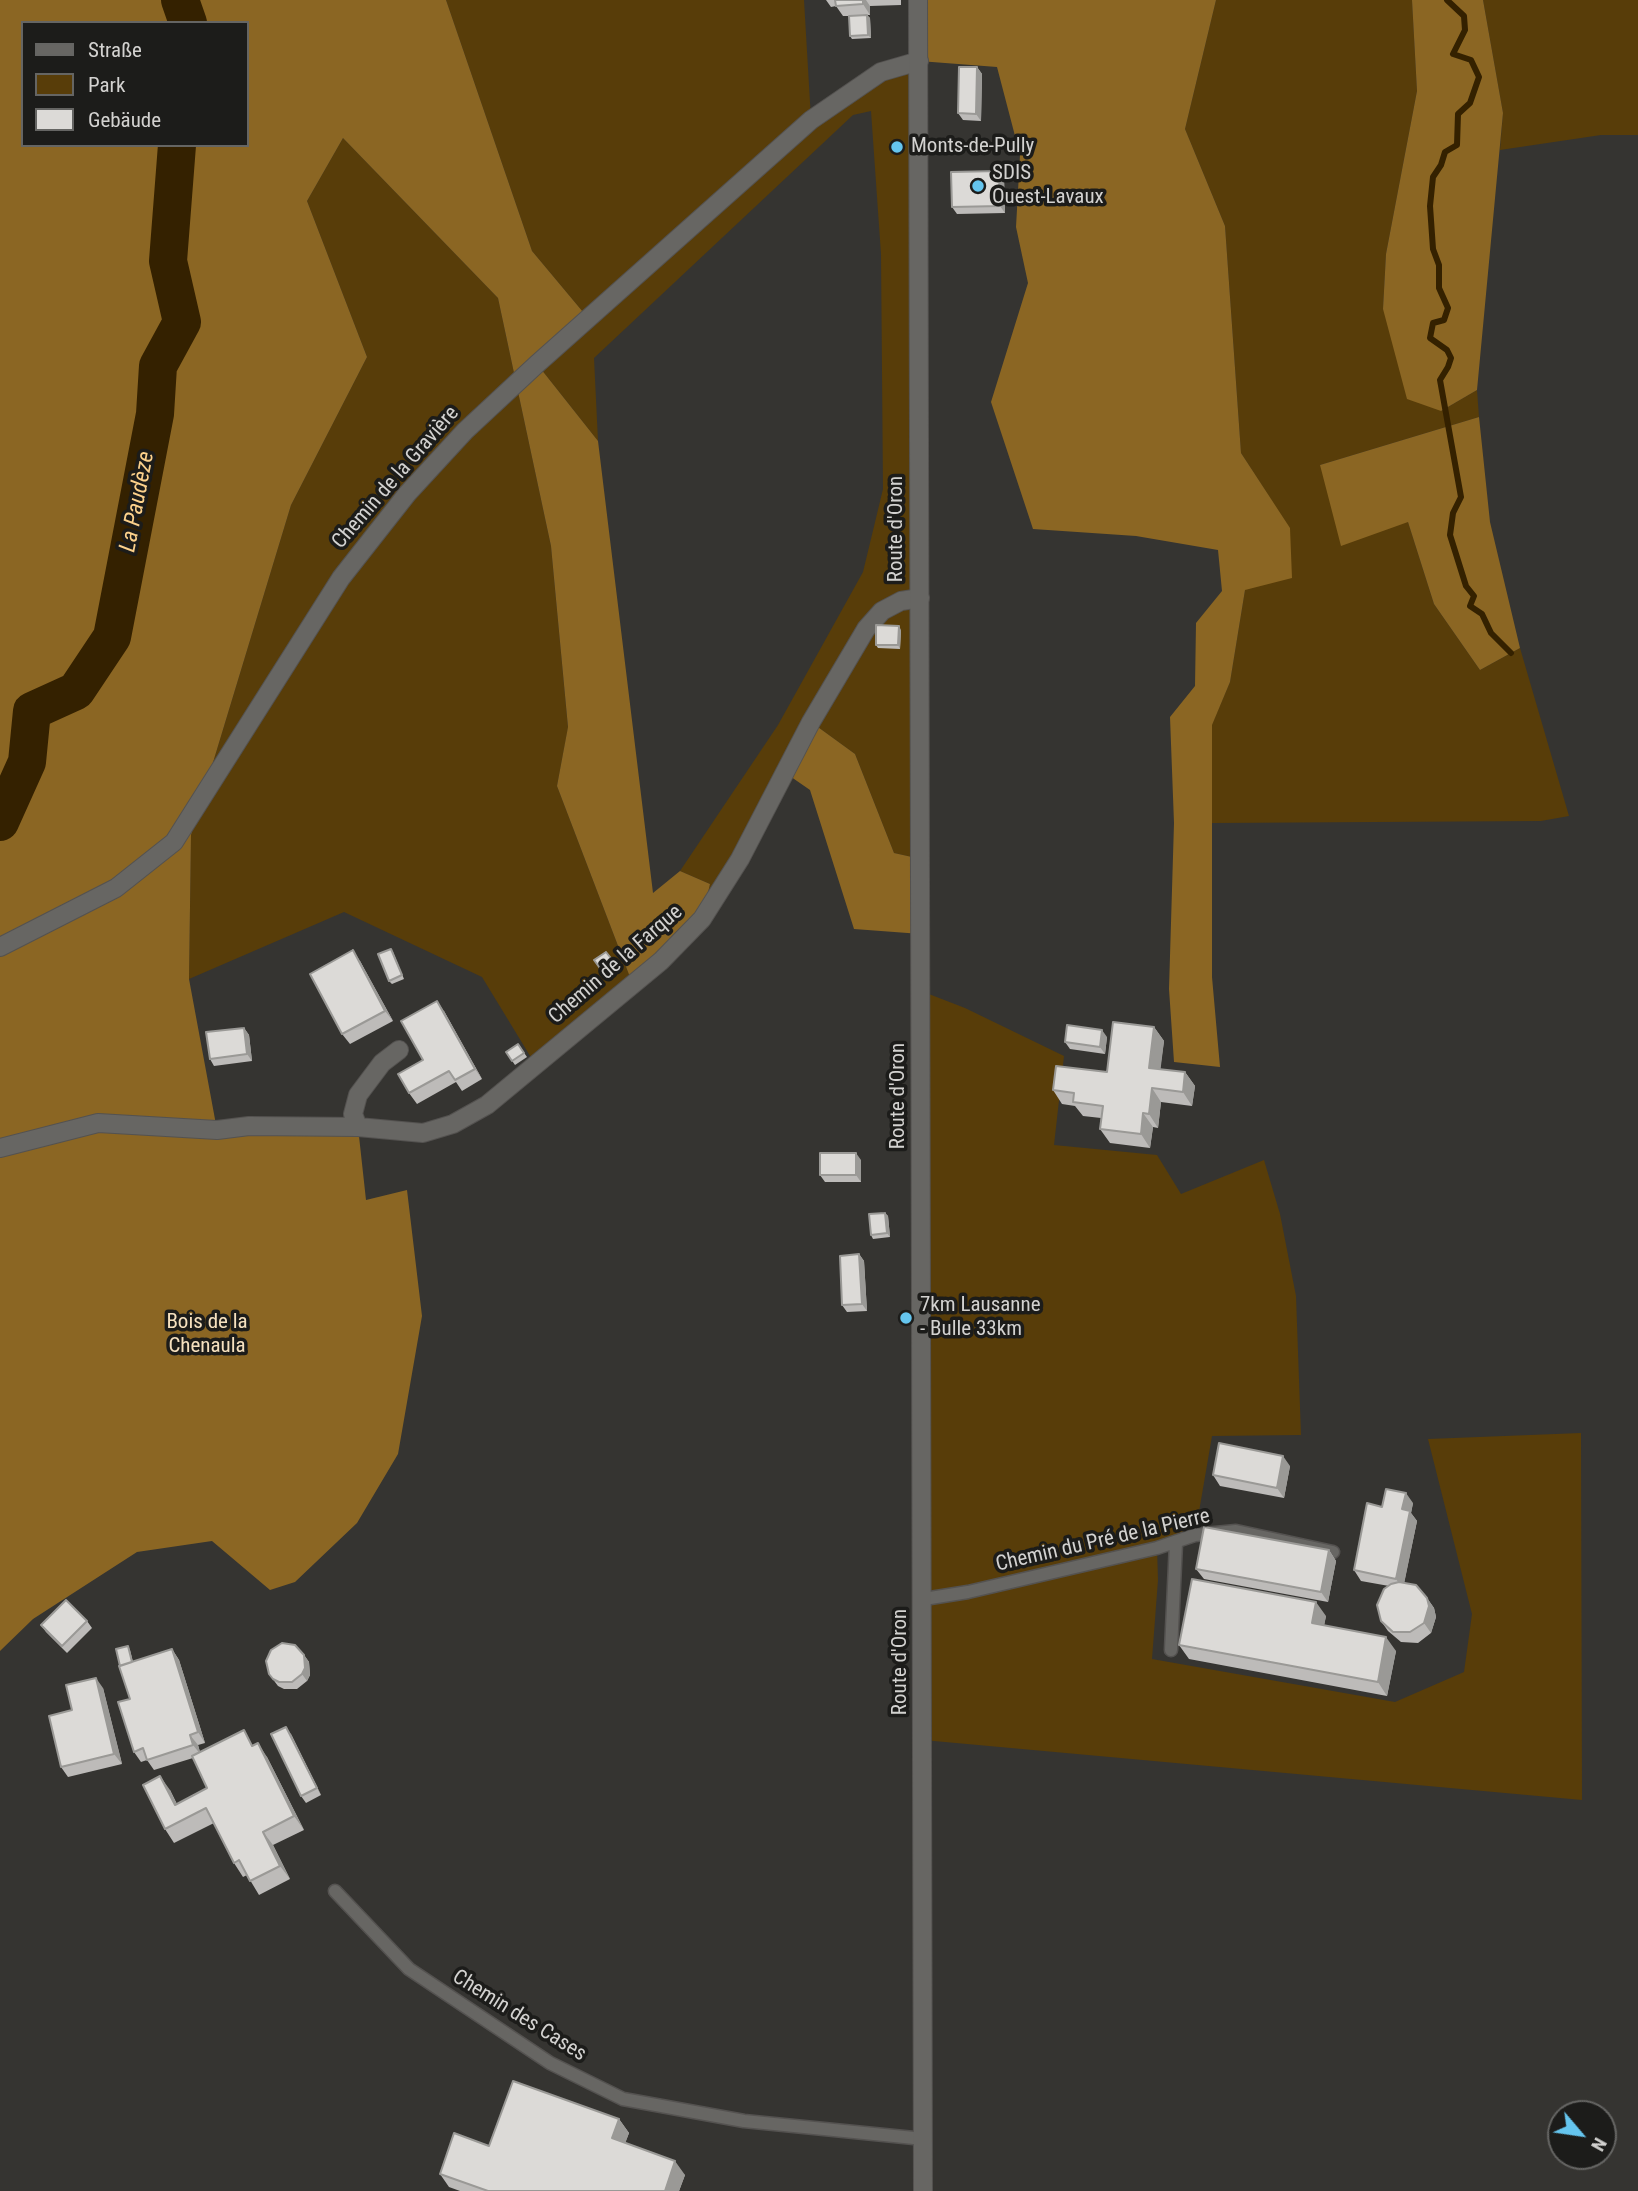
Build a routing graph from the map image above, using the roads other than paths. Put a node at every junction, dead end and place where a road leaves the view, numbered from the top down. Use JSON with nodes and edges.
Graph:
{"nodes":[{"id":1,"x":919,"y":0,"type":"edge"},
{"id":2,"x":919,"y":61,"type":"junction"},
{"id":3,"x":920,"y":598,"type":"junction"},
{"id":4,"x":0,"y":947,"type":"edge"},
{"id":5,"x":399,"y":1050,"type":"dead end"},
{"id":6,"x":358,"y":1127,"type":"junction"},
{"id":7,"x":0,"y":1148,"type":"edge"},
{"id":8,"x":1176,"y":1543,"type":"junction"},
{"id":9,"x":1333,"y":1552,"type":"dead end"},
{"id":10,"x":923,"y":1599,"type":"junction"},
{"id":11,"x":1171,"y":1650,"type":"dead end"},
{"id":12,"x":335,"y":1891,"type":"dead end"},
{"id":13,"x":924,"y":2139,"type":"junction"},
{"id":14,"x":923,"y":2191,"type":"edge"}],
"edges":[{"from":1,"to":2,"type":"street","name":"Route d'Oron"},
{"from":2,"to":3,"type":"street","name":"Route d'Oron"},
{"from":2,"to":4,"type":"street","name":"Chemin de la Gravière"},
{"from":3,"to":6,"type":"street","name":"Chemin de la Farque"},
{"from":3,"to":10,"type":"street","name":"Route d'Oron"},
{"from":5,"to":6,"type":"street"},
{"from":6,"to":7,"type":"street","name":"Chemin de la Farque"},
{"from":8,"to":9,"type":"lane","name":"Chemin du Pré de la Pierre"},
{"from":8,"to":10,"type":"lane","name":"Chemin du Pré de la Pierre"},
{"from":8,"to":11,"type":"lane"},
{"from":10,"to":13,"type":"street","name":"Route d'Oron"},
{"from":12,"to":13,"type":"lane","name":"Chemin des Cases"},
{"from":13,"to":14,"type":"street","name":"Route d'Oron"}]}
